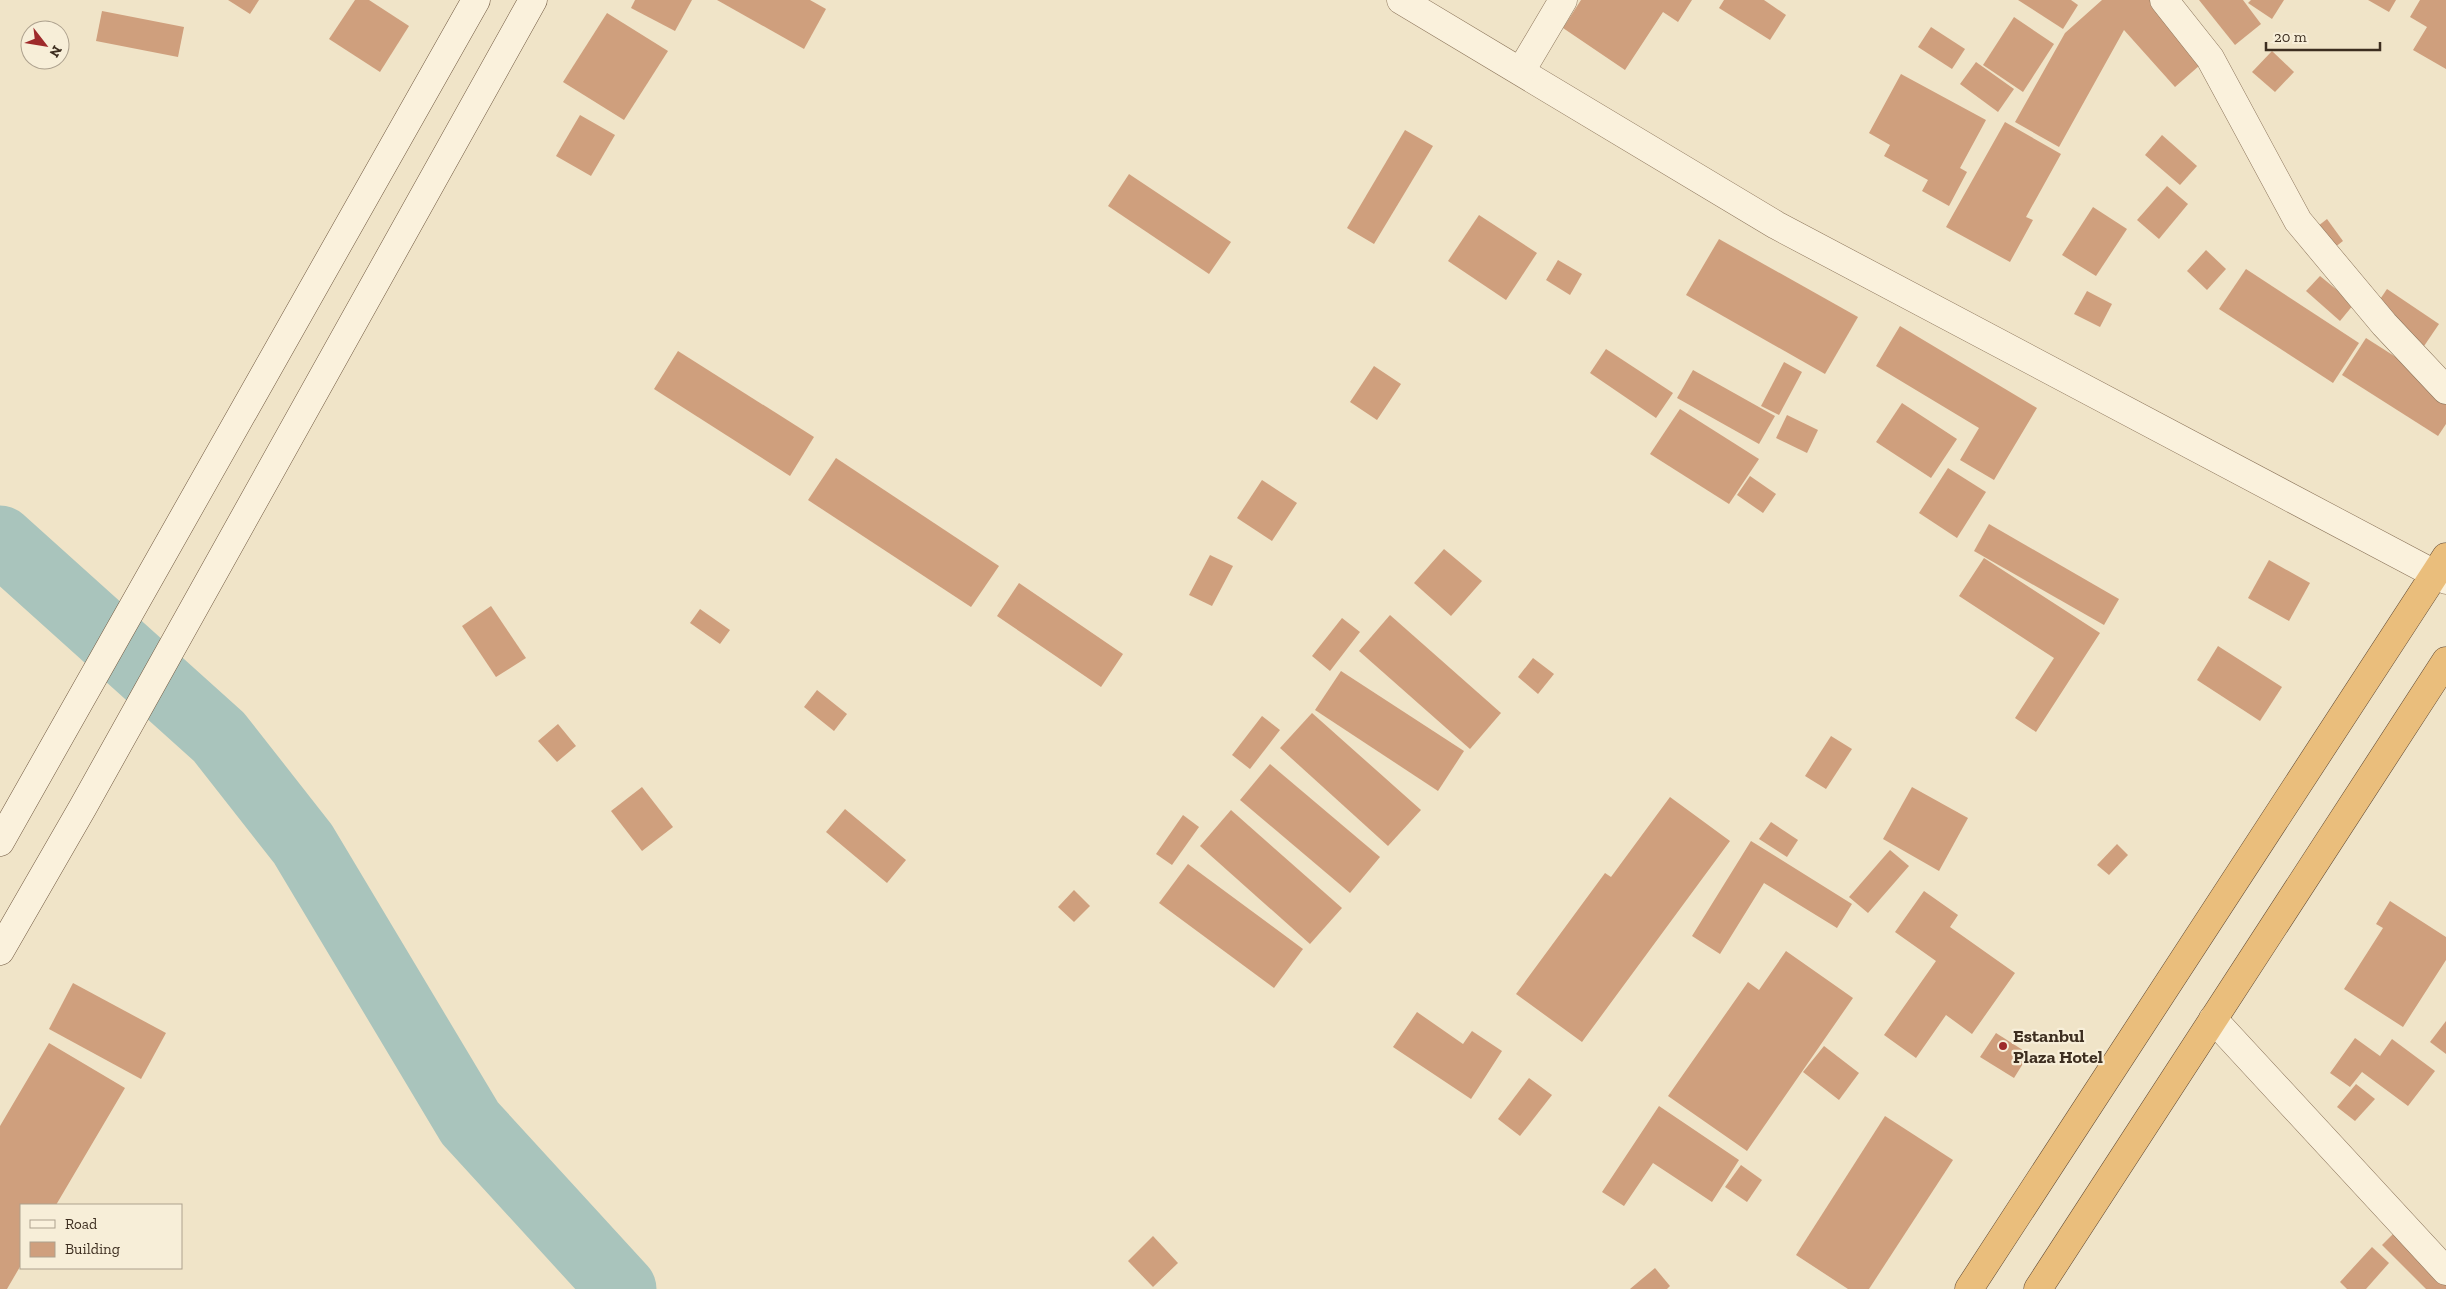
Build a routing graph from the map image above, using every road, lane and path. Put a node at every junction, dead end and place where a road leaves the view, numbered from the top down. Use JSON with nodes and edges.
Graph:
{"nodes":[{"id":1,"x":476,"y":0,"type":"edge"},
{"id":2,"x":533,"y":0,"type":"edge"},
{"id":3,"x":1401,"y":0,"type":"edge"},
{"id":4,"x":1563,"y":0,"type":"edge"},
{"id":5,"x":2164,"y":0,"type":"edge"},
{"id":6,"x":1520,"y":71,"type":"junction"},
{"id":7,"x":2446,"y":390,"type":"edge"},
{"id":8,"x":2442,"y":570,"type":"edge"},
{"id":9,"x":2446,"y":661,"type":"edge"},
{"id":10,"x":0,"y":842,"type":"edge"},
{"id":11,"x":0,"y":951,"type":"edge"},
{"id":12,"x":2213,"y":1019,"type":"junction"},
{"id":13,"x":2446,"y":1271,"type":"edge"},
{"id":14,"x":1969,"y":1289,"type":"edge"},
{"id":15,"x":2038,"y":1289,"type":"edge"}],
"edges":[{"from":1,"to":10,"type":"street"},
{"from":2,"to":11,"type":"street"},
{"from":3,"to":6,"type":"street"},
{"from":4,"to":6,"type":"street"},
{"from":5,"to":7,"type":"street"},
{"from":6,"to":8,"type":"street"},
{"from":8,"to":14,"type":"highway"},
{"from":9,"to":12,"type":"highway"},
{"from":12,"to":13,"type":"street"},
{"from":12,"to":15,"type":"highway"}]}
